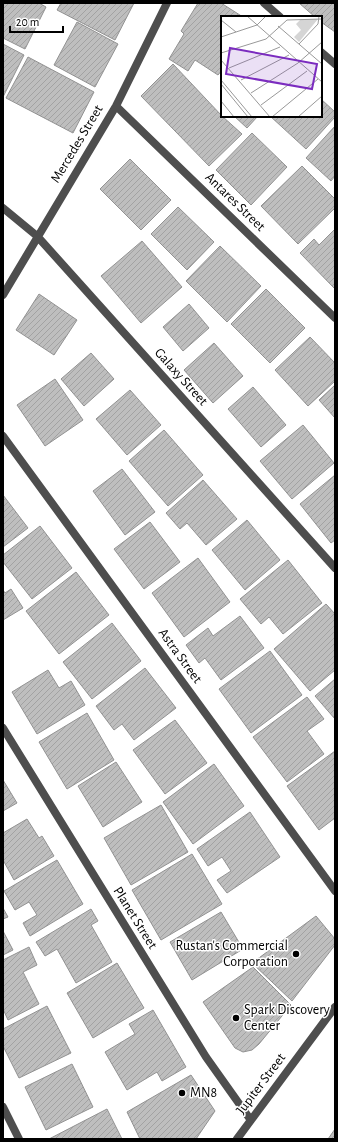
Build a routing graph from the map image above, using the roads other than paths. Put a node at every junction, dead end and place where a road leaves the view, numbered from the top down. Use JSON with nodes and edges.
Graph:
{"nodes":[{"id":1,"x":167,"y":3,"type":"edge"},
{"id":2,"x":264,"y":3,"type":"edge"},
{"id":3,"x":279,"y":16,"type":"edge"},
{"id":4,"x":322,"y":53,"type":"edge"},
{"id":5,"x":335,"y":64,"type":"edge"},
{"id":6,"x":116,"y":106,"type":"junction"},
{"id":7,"x":3,"y":208,"type":"edge"},
{"id":8,"x":37,"y":236,"type":"junction"},
{"id":9,"x":3,"y":295,"type":"edge"},
{"id":10,"x":335,"y":318,"type":"edge"},
{"id":11,"x":3,"y":436,"type":"edge"},
{"id":12,"x":335,"y":568,"type":"edge"},
{"id":13,"x":3,"y":728,"type":"edge"},
{"id":14,"x":335,"y":891,"type":"edge"},
{"id":15,"x":335,"y":1007,"type":"edge"},
{"id":16,"x":3,"y":1107,"type":"edge"},
{"id":17,"x":250,"y":1119,"type":"junction"},
{"id":18,"x":19,"y":1139,"type":"edge"},
{"id":19,"x":237,"y":1139,"type":"edge"}],
"edges":[{"from":1,"to":6,"type":"street","name":"Mercedes Street"},
{"from":2,"to":3,"type":"street"},
{"from":4,"to":5,"type":"street"},
{"from":6,"to":8,"type":"street","name":"Mercedes Street"},
{"from":6,"to":10,"type":"street","name":"Antares Street"},
{"from":7,"to":8,"type":"street","name":"Galaxy Street"},
{"from":8,"to":9,"type":"street","name":"Mercedes Street"},
{"from":8,"to":12,"type":"street","name":"Galaxy Street"},
{"from":11,"to":14,"type":"street","name":"Astra Street"},
{"from":13,"to":17,"type":"street","name":"Planet Street"},
{"from":15,"to":17,"type":"street","name":"Jupiter Street"},
{"from":16,"to":18,"type":"street"},
{"from":17,"to":19,"type":"street","name":"Jupiter Street"}]}
